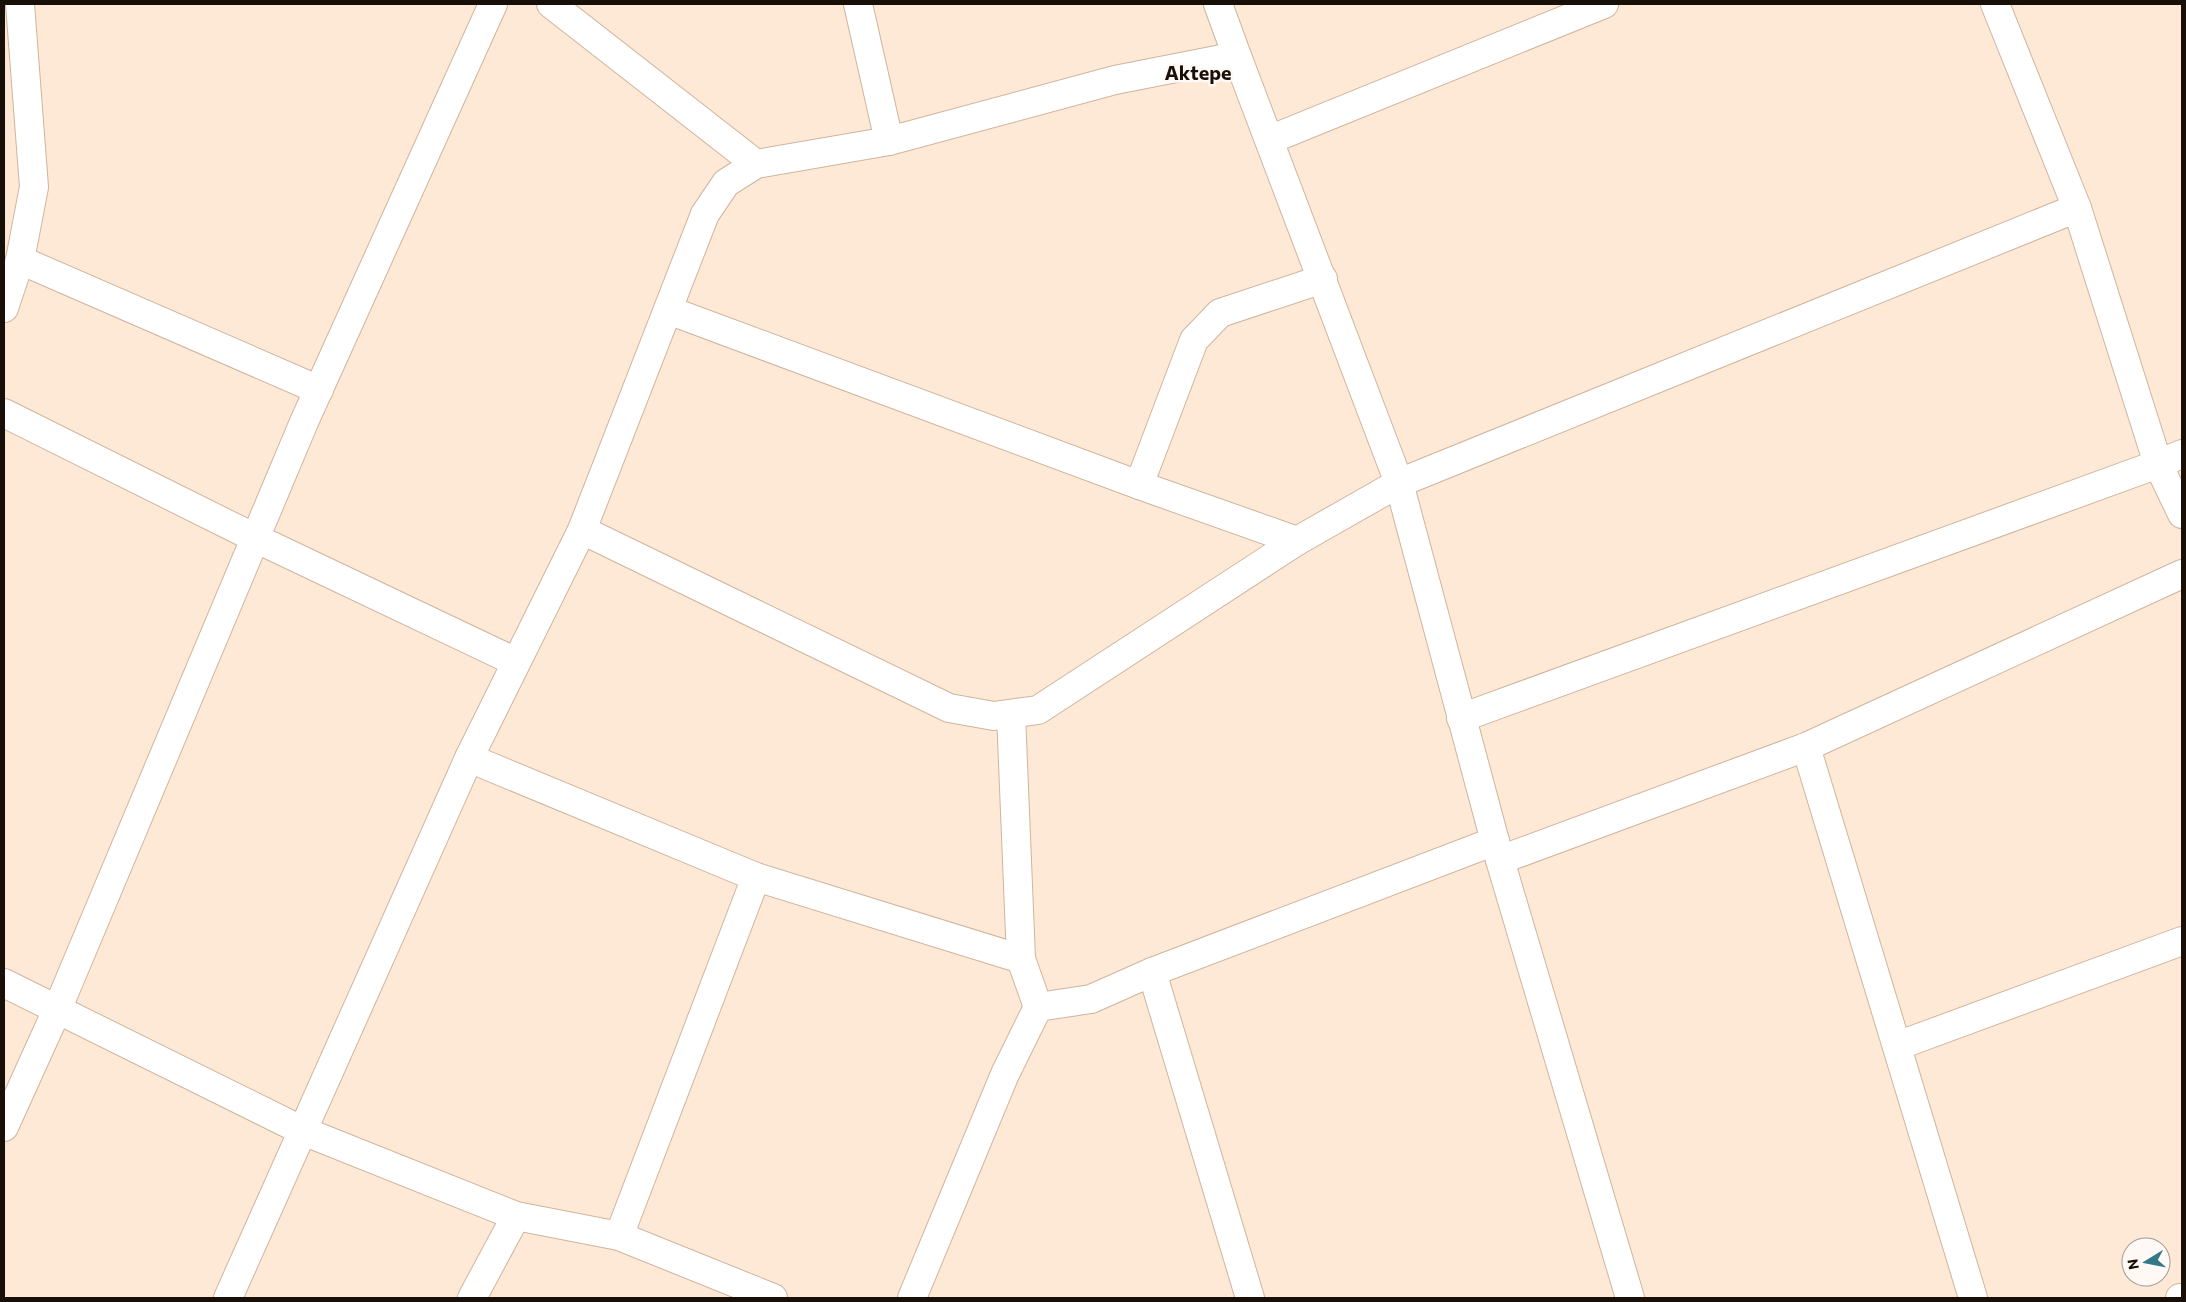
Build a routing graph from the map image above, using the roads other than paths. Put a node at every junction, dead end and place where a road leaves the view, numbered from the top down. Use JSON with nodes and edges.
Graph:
{"nodes":[{"id":1,"x":20,"y":4,"type":"edge"},
{"id":2,"x":493,"y":4,"type":"edge"},
{"id":3,"x":551,"y":4,"type":"edge"},
{"id":4,"x":858,"y":4,"type":"edge"},
{"id":5,"x":1218,"y":4,"type":"edge"},
{"id":6,"x":1604,"y":4,"type":"edge"},
{"id":7,"x":1996,"y":4,"type":"edge"},
{"id":8,"x":1237,"y":56,"type":"junction"},
{"id":9,"x":1269,"y":140,"type":"junction"},
{"id":10,"x":889,"y":141,"type":"junction"},
{"id":11,"x":756,"y":164,"type":"junction"},
{"id":12,"x":2077,"y":208,"type":"junction"},
{"id":13,"x":20,"y":260,"type":"junction"},
{"id":14,"x":1323,"y":279,"type":"junction"},
{"id":15,"x":4,"y":308,"type":"edge"},
{"id":16,"x":668,"y":310,"type":"junction"},
{"id":17,"x":318,"y":390,"type":"junction"},
{"id":18,"x":4,"y":413,"type":"edge"},
{"id":19,"x":2170,"y":459,"type":"edge"},
{"id":20,"x":1399,"y":483,"type":"junction"},
{"id":21,"x":1140,"y":485,"type":"junction"},
{"id":22,"x":2182,"y":514,"type":"edge"},
{"id":23,"x":582,"y":530,"type":"junction"},
{"id":24,"x":255,"y":538,"type":"junction"},
{"id":25,"x":1297,"y":541,"type":"junction"},
{"id":26,"x":2182,"y":574,"type":"edge"},
{"id":27,"x":516,"y":662,"type":"junction"},
{"id":28,"x":1011,"y":714,"type":"junction"},
{"id":29,"x":1461,"y":718,"type":"junction"},
{"id":30,"x":1806,"y":748,"type":"junction"},
{"id":31,"x":469,"y":758,"type":"junction"},
{"id":32,"x":1498,"y":851,"type":"junction"},
{"id":33,"x":756,"y":876,"type":"junction"},
{"id":34,"x":2182,"y":941,"type":"edge"},
{"id":35,"x":1020,"y":959,"type":"junction"},
{"id":36,"x":1152,"y":972,"type":"junction"},
{"id":37,"x":4,"y":983,"type":"edge"},
{"id":38,"x":1038,"y":1007,"type":"junction"},
{"id":39,"x":57,"y":1010,"type":"junction"},
{"id":40,"x":1897,"y":1046,"type":"junction"},
{"id":41,"x":4,"y":1127,"type":"edge"},
{"id":42,"x":304,"y":1131,"type":"junction"},
{"id":43,"x":516,"y":1216,"type":"junction"},
{"id":44,"x":619,"y":1236,"type":"junction"},
{"id":45,"x":228,"y":1298,"type":"edge"},
{"id":46,"x":472,"y":1298,"type":"edge"},
{"id":47,"x":773,"y":1298,"type":"edge"},
{"id":48,"x":912,"y":1298,"type":"edge"},
{"id":49,"x":1250,"y":1298,"type":"edge"},
{"id":50,"x":1630,"y":1298,"type":"edge"},
{"id":51,"x":1973,"y":1298,"type":"edge"}],
"edges":[{"from":1,"to":13,"type":"street"},
{"from":2,"to":17,"type":"street"},
{"from":3,"to":11,"type":"street"},
{"from":4,"to":10,"type":"street"},
{"from":5,"to":8,"type":"street"},
{"from":6,"to":9,"type":"street"},
{"from":7,"to":12,"type":"street"},
{"from":8,"to":9,"type":"street"},
{"from":8,"to":10,"type":"street"},
{"from":9,"to":14,"type":"street"},
{"from":10,"to":11,"type":"street"},
{"from":11,"to":16,"type":"street"},
{"from":12,"to":19,"type":"street"},
{"from":12,"to":20,"type":"street"},
{"from":13,"to":15,"type":"street"},
{"from":13,"to":17,"type":"street"},
{"from":14,"to":20,"type":"street"},
{"from":14,"to":21,"type":"street"},
{"from":16,"to":21,"type":"street"},
{"from":16,"to":23,"type":"street"},
{"from":17,"to":24,"type":"street"},
{"from":18,"to":24,"type":"street"},
{"from":19,"to":22,"type":"street"},
{"from":19,"to":29,"type":"street"},
{"from":20,"to":25,"type":"street"},
{"from":20,"to":29,"type":"street"},
{"from":21,"to":25,"type":"street"},
{"from":23,"to":27,"type":"street"},
{"from":23,"to":28,"type":"street"},
{"from":24,"to":27,"type":"street"},
{"from":24,"to":39,"type":"street"},
{"from":25,"to":28,"type":"street"},
{"from":26,"to":30,"type":"street"},
{"from":27,"to":31,"type":"street"},
{"from":28,"to":35,"type":"street"},
{"from":29,"to":32,"type":"street"},
{"from":30,"to":32,"type":"street"},
{"from":30,"to":40,"type":"street"},
{"from":31,"to":33,"type":"street"},
{"from":31,"to":42,"type":"street"},
{"from":32,"to":36,"type":"street"},
{"from":32,"to":50,"type":"street"},
{"from":33,"to":35,"type":"street"},
{"from":33,"to":44,"type":"street"},
{"from":34,"to":40,"type":"street"},
{"from":35,"to":38,"type":"street"},
{"from":36,"to":38,"type":"street"},
{"from":36,"to":49,"type":"street"},
{"from":37,"to":39,"type":"street"},
{"from":38,"to":48,"type":"street"},
{"from":39,"to":41,"type":"street"},
{"from":39,"to":42,"type":"street"},
{"from":40,"to":51,"type":"street"},
{"from":42,"to":43,"type":"street"},
{"from":42,"to":45,"type":"street"},
{"from":43,"to":44,"type":"street"},
{"from":43,"to":46,"type":"street"},
{"from":44,"to":47,"type":"street"}]}
